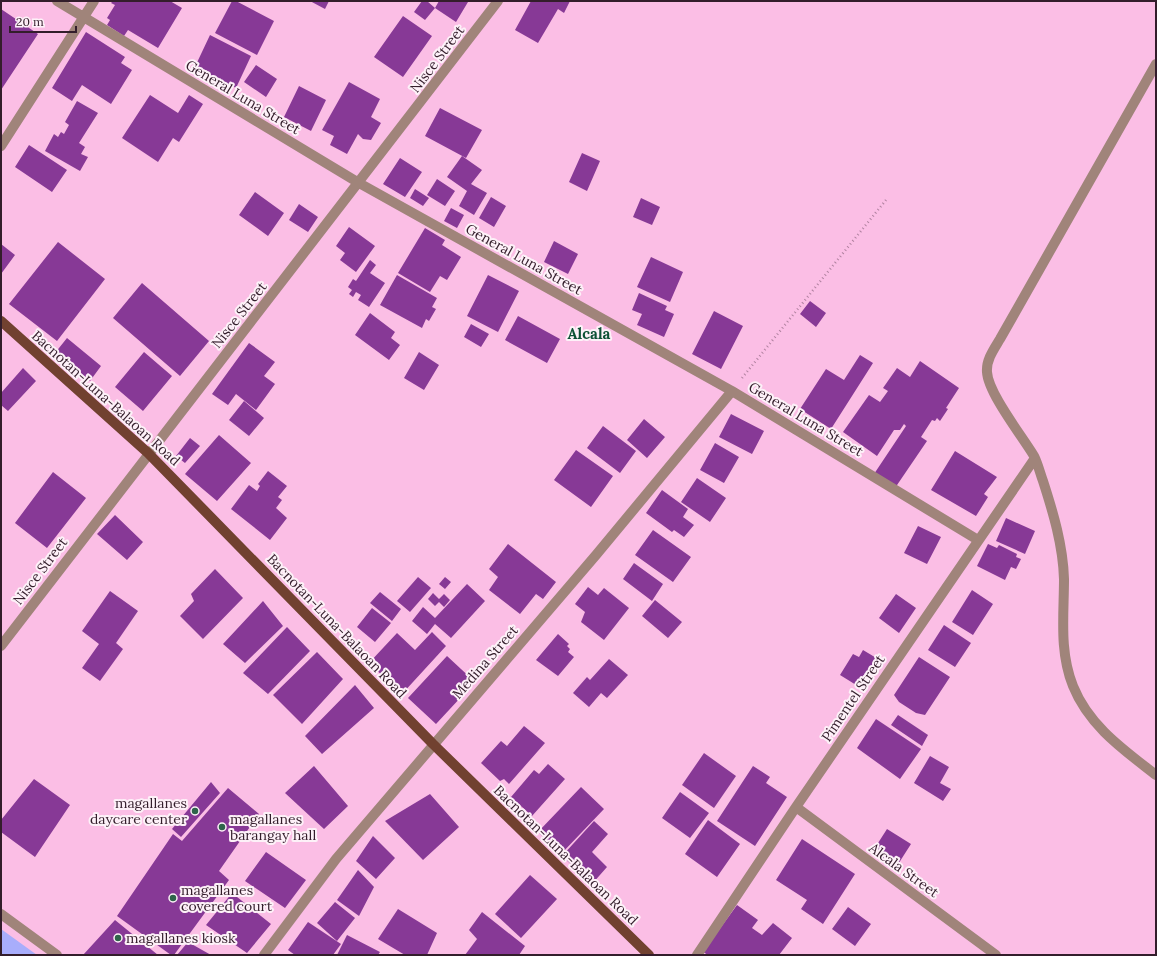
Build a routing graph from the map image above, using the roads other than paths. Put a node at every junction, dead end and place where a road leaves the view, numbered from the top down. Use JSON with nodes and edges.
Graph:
{"nodes":[{"id":1,"x":57,"y":1,"type":"edge"},
{"id":2,"x":94,"y":1,"type":"edge"},
{"id":3,"x":498,"y":1,"type":"edge"},
{"id":4,"x":83,"y":18,"type":"junction"},
{"id":5,"x":1156,"y":64,"type":"edge"},
{"id":6,"x":1,"y":146,"type":"edge"},
{"id":7,"x":359,"y":183,"type":"junction"},
{"id":8,"x":1,"y":321,"type":"edge"},
{"id":9,"x":732,"y":391,"type":"junction"},
{"id":10,"x":148,"y":453,"type":"junction"},
{"id":11,"x":1035,"y":458,"type":"junction"},
{"id":12,"x":978,"y":540,"type":"junction"},
{"id":13,"x":1,"y":646,"type":"edge"},
{"id":14,"x":433,"y":744,"type":"junction"},
{"id":15,"x":1156,"y":776,"type":"edge"},
{"id":16,"x":796,"y":807,"type":"junction"},
{"id":17,"x":1,"y":914,"type":"edge"},
{"id":18,"x":57,"y":955,"type":"edge"},
{"id":19,"x":264,"y":955,"type":"edge"},
{"id":20,"x":649,"y":955,"type":"edge"},
{"id":21,"x":697,"y":955,"type":"edge"},
{"id":22,"x":996,"y":955,"type":"edge"}],
"edges":[{"from":1,"to":4,"type":"street","name":"General Luna Street"},
{"from":2,"to":4,"type":"street"},
{"from":3,"to":7,"type":"street","name":"Nisce Street"},
{"from":4,"to":6,"type":"street"},
{"from":4,"to":7,"type":"street","name":"General Luna Street"},
{"from":5,"to":11,"type":"street"},
{"from":7,"to":9,"type":"street","name":"General Luna Street"},
{"from":7,"to":10,"type":"street","name":"Nisce Street"},
{"from":8,"to":10,"type":"main road","name":"Bacnotan-Luna-Balaoan Road"},
{"from":9,"to":12,"type":"street","name":"General Luna Street"},
{"from":9,"to":14,"type":"street","name":"Medina Street"},
{"from":10,"to":13,"type":"street","name":"Nisce Street"},
{"from":10,"to":14,"type":"main road","name":"Bacnotan-Luna-Balaoan Road"},
{"from":11,"to":12,"type":"street","name":"Pimentel Street"},
{"from":11,"to":15,"type":"street"},
{"from":12,"to":16,"type":"street","name":"Pimentel Street"},
{"from":14,"to":19,"type":"street","name":"Medina Street"},
{"from":14,"to":20,"type":"main road","name":"Bacnotan-Luna-Balaoan Road"},
{"from":16,"to":21,"type":"street","name":"Pimentel Street"},
{"from":16,"to":22,"type":"street","name":"Alcala Street"},
{"from":17,"to":18,"type":"street"}]}
